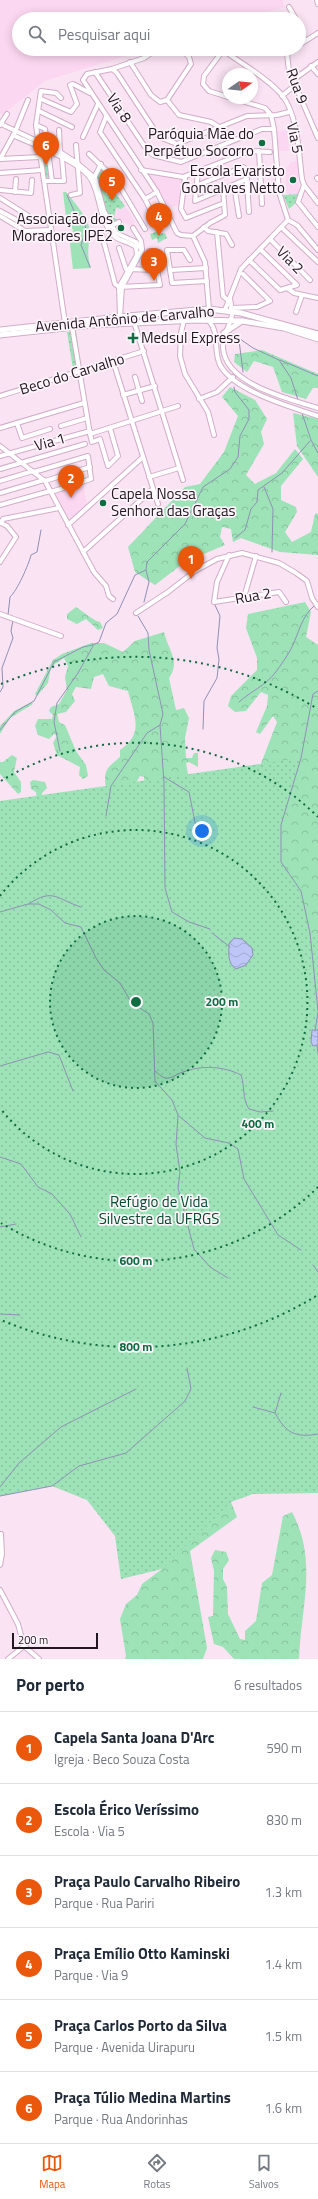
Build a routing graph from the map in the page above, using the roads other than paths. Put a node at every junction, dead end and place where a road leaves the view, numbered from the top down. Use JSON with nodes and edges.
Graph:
{"nodes":[{"id":1,"x":317,"y":0,"type":"edge"},
{"id":2,"x":318,"y":4,"type":"edge"},
{"id":3,"x":289,"y":7,"type":"dead end"},
{"id":4,"x":292,"y":12,"type":"edge"},
{"id":5,"x":318,"y":33,"type":"edge"},
{"id":6,"x":306,"y":40,"type":"edge"},
{"id":7,"x":147,"y":56,"type":"edge"},
{"id":8,"x":188,"y":56,"type":"edge"},
{"id":9,"x":219,"y":56,"type":"edge"},
{"id":10,"x":233,"y":56,"type":"edge"},
{"id":11,"x":287,"y":56,"type":"edge"},
{"id":12,"x":130,"y":62,"type":"junction"},
{"id":13,"x":318,"y":62,"type":"edge"},
{"id":14,"x":312,"y":66,"type":"junction"},
{"id":15,"x":112,"y":69,"type":"junction"},
{"id":16,"x":95,"y":72,"type":"junction"},
{"id":17,"x":318,"y":74,"type":"edge"},
{"id":18,"x":293,"y":80,"type":"junction"},
{"id":19,"x":295,"y":85,"type":"junction"},
{"id":20,"x":91,"y":94,"type":"junction"},
{"id":21,"x":222,"y":95,"type":"edge"},
{"id":22,"x":282,"y":96,"type":"junction"},
{"id":23,"x":61,"y":98,"type":"dead end"},
{"id":24,"x":40,"y":99,"type":"junction"},
{"id":25,"x":28,"y":100,"type":"dead end"},
{"id":26,"x":167,"y":100,"type":"junction"},
{"id":27,"x":98,"y":104,"type":"junction"},
{"id":28,"x":252,"y":104,"type":"edge"},
{"id":29,"x":39,"y":111,"type":"junction"},
{"id":30,"x":289,"y":112,"type":"junction"},
{"id":31,"x":7,"y":114,"type":"dead end"},
{"id":32,"x":271,"y":115,"type":"junction"},
{"id":33,"x":106,"y":117,"type":"junction"},
{"id":34,"x":211,"y":122,"type":"junction"},
{"id":35,"x":0,"y":125,"type":"edge"},
{"id":36,"x":36,"y":125,"type":"junction"},
{"id":37,"x":72,"y":127,"type":"dead end"},
{"id":38,"x":219,"y":127,"type":"junction"},
{"id":39,"x":213,"y":129,"type":"junction"},
{"id":40,"x":274,"y":129,"type":"junction"},
{"id":41,"x":59,"y":130,"type":"dead end"},
{"id":42,"x":14,"y":133,"type":"junction"},
{"id":43,"x":83,"y":137,"type":"dead end"},
{"id":44,"x":318,"y":138,"type":"edge"},
{"id":45,"x":37,"y":143,"type":"junction"},
{"id":46,"x":76,"y":145,"type":"dead end"},
{"id":47,"x":47,"y":147,"type":"junction"},
{"id":48,"x":259,"y":151,"type":"junction"},
{"id":49,"x":60,"y":152,"type":"junction"},
{"id":50,"x":270,"y":152,"type":"dead end"},
{"id":51,"x":89,"y":154,"type":"dead end"},
{"id":52,"x":40,"y":157,"type":"junction"},
{"id":53,"x":62,"y":158,"type":"junction"},
{"id":54,"x":0,"y":159,"type":"edge"},
{"id":55,"x":101,"y":164,"type":"junction"},
{"id":56,"x":77,"y":165,"type":"junction"},
{"id":57,"x":42,"y":170,"type":"junction"},
{"id":58,"x":141,"y":170,"type":"junction"},
{"id":59,"x":198,"y":172,"type":"junction"},
{"id":60,"x":0,"y":173,"type":"edge"},
{"id":61,"x":185,"y":177,"type":"junction"},
{"id":62,"x":93,"y":179,"type":"junction"},
{"id":63,"x":247,"y":179,"type":"junction"},
{"id":64,"x":16,"y":180,"type":"dead end"},
{"id":65,"x":32,"y":180,"type":"dead end"},
{"id":66,"x":44,"y":181,"type":"junction"},
{"id":67,"x":52,"y":181,"type":"junction"},
{"id":68,"x":198,"y":185,"type":"dead end"},
{"id":69,"x":234,"y":185,"type":"junction"},
{"id":70,"x":304,"y":185,"type":"junction"},
{"id":71,"x":223,"y":189,"type":"junction"},
{"id":72,"x":0,"y":190,"type":"edge"},
{"id":73,"x":15,"y":192,"type":"junction"},
{"id":74,"x":157,"y":192,"type":"junction"},
{"id":75,"x":70,"y":195,"type":"dead end"},
{"id":76,"x":0,"y":198,"type":"edge"},
{"id":77,"x":145,"y":198,"type":"junction"},
{"id":78,"x":224,"y":203,"type":"junction"},
{"id":79,"x":318,"y":203,"type":"edge"},
{"id":80,"x":262,"y":204,"type":"dead end"},
{"id":81,"x":11,"y":205,"type":"junction"},
{"id":82,"x":15,"y":207,"type":"junction"},
{"id":83,"x":0,"y":211,"type":"edge"},
{"id":84,"x":249,"y":212,"type":"dead end"},
{"id":85,"x":8,"y":215,"type":"junction"},
{"id":86,"x":0,"y":216,"type":"edge"},
{"id":87,"x":238,"y":216,"type":"dead end"},
{"id":88,"x":288,"y":220,"type":"junction"},
{"id":89,"x":119,"y":222,"type":"dead end"},
{"id":90,"x":162,"y":224,"type":"dead end"},
{"id":91,"x":110,"y":226,"type":"junction"},
{"id":92,"x":204,"y":227,"type":"junction"},
{"id":93,"x":318,"y":227,"type":"edge"},
{"id":94,"x":133,"y":228,"type":"dead end"},
{"id":95,"x":282,"y":228,"type":"junction"},
{"id":96,"x":146,"y":229,"type":"dead end"},
{"id":97,"x":51,"y":230,"type":"junction"},
{"id":98,"x":217,"y":232,"type":"junction"},
{"id":99,"x":97,"y":234,"type":"dead end"},
{"id":100,"x":193,"y":236,"type":"junction"},
{"id":101,"x":271,"y":240,"type":"junction"},
{"id":102,"x":232,"y":245,"type":"dead end"},
{"id":103,"x":119,"y":248,"type":"dead end"},
{"id":104,"x":261,"y":250,"type":"junction"},
{"id":105,"x":318,"y":250,"type":"edge"},
{"id":106,"x":140,"y":251,"type":"junction"},
{"id":107,"x":149,"y":251,"type":"dead end"},
{"id":108,"x":190,"y":260,"type":"dead end"},
{"id":109,"x":249,"y":260,"type":"junction"},
{"id":110,"x":318,"y":262,"type":"edge"},
{"id":111,"x":206,"y":268,"type":"junction"},
{"id":112,"x":131,"y":269,"type":"junction"},
{"id":113,"x":158,"y":270,"type":"junction"},
{"id":114,"x":171,"y":270,"type":"junction"},
{"id":115,"x":243,"y":274,"type":"dead end"},
{"id":116,"x":310,"y":280,"type":"dead end"},
{"id":117,"x":207,"y":281,"type":"junction"},
{"id":118,"x":121,"y":287,"type":"junction"},
{"id":119,"x":287,"y":288,"type":"junction"},
{"id":120,"x":302,"y":295,"type":"junction"},
{"id":121,"x":318,"y":298,"type":"edge"},
{"id":122,"x":229,"y":302,"type":"junction"},
{"id":123,"x":209,"y":309,"type":"junction"},
{"id":124,"x":231,"y":309,"type":"junction"},
{"id":125,"x":196,"y":310,"type":"junction"},
{"id":126,"x":225,"y":310,"type":"junction"},
{"id":127,"x":296,"y":312,"type":"dead end"},
{"id":128,"x":134,"y":315,"type":"junction"},
{"id":129,"x":120,"y":317,"type":"junction"},
{"id":130,"x":184,"y":320,"type":"junction"},
{"id":131,"x":197,"y":320,"type":"junction"},
{"id":132,"x":230,"y":320,"type":"junction"},
{"id":133,"x":209,"y":321,"type":"junction"},
{"id":134,"x":242,"y":321,"type":"junction"},
{"id":135,"x":134,"y":322,"type":"junction"},
{"id":136,"x":65,"y":323,"type":"junction"},
{"id":137,"x":121,"y":323,"type":"junction"},
{"id":138,"x":72,"y":327,"type":"junction"},
{"id":139,"x":0,"y":330,"type":"edge"},
{"id":140,"x":318,"y":334,"type":"edge"},
{"id":141,"x":0,"y":335,"type":"edge"},
{"id":142,"x":224,"y":335,"type":"junction"},
{"id":143,"x":215,"y":338,"type":"junction"},
{"id":144,"x":318,"y":339,"type":"edge"},
{"id":145,"x":144,"y":351,"type":"junction"},
{"id":146,"x":113,"y":361,"type":"junction"},
{"id":147,"x":80,"y":371,"type":"junction"},
{"id":148,"x":235,"y":373,"type":"junction"},
{"id":149,"x":136,"y":377,"type":"dead end"},
{"id":150,"x":231,"y":379,"type":"junction"},
{"id":151,"x":155,"y":386,"type":"junction"},
{"id":152,"x":139,"y":390,"type":"junction"},
{"id":153,"x":123,"y":395,"type":"junction"},
{"id":154,"x":0,"y":396,"type":"edge"},
{"id":155,"x":199,"y":399,"type":"junction"},
{"id":156,"x":142,"y":401,"type":"dead end"},
{"id":157,"x":84,"y":403,"type":"junction"},
{"id":158,"x":178,"y":406,"type":"dead end"},
{"id":159,"x":318,"y":408,"type":"edge"},
{"id":160,"x":162,"y":411,"type":"junction"},
{"id":161,"x":318,"y":416,"type":"edge"},
{"id":162,"x":87,"y":418,"type":"junction"},
{"id":163,"x":131,"y":421,"type":"junction"},
{"id":164,"x":17,"y":423,"type":"junction"},
{"id":165,"x":61,"y":426,"type":"dead end"},
{"id":166,"x":0,"y":428,"type":"edge"},
{"id":167,"x":110,"y":428,"type":"junction"},
{"id":168,"x":50,"y":429,"type":"dead end"},
{"id":169,"x":90,"y":432,"type":"junction"},
{"id":170,"x":214,"y":435,"type":"dead end"},
{"id":171,"x":85,"y":444,"type":"dead end"},
{"id":172,"x":0,"y":446,"type":"edge"},
{"id":173,"x":10,"y":454,"type":"junction"},
{"id":174,"x":0,"y":456,"type":"edge"},
{"id":175,"x":143,"y":457,"type":"junction"},
{"id":176,"x":22,"y":462,"type":"junction"},
{"id":177,"x":90,"y":467,"type":"junction"},
{"id":178,"x":179,"y":468,"type":"junction"},
{"id":179,"x":0,"y":469,"type":"edge"},
{"id":180,"x":33,"y":471,"type":"junction"},
{"id":181,"x":149,"y":477,"type":"junction"},
{"id":182,"x":183,"y":480,"type":"dead end"},
{"id":183,"x":0,"y":481,"type":"edge"},
{"id":184,"x":44,"y":481,"type":"junction"},
{"id":185,"x":153,"y":489,"type":"junction"},
{"id":186,"x":50,"y":491,"type":"junction"},
{"id":187,"x":0,"y":493,"type":"edge"},
{"id":188,"x":158,"y":504,"type":"dead end"},
{"id":189,"x":0,"y":506,"type":"edge"},
{"id":190,"x":59,"y":508,"type":"junction"},
{"id":191,"x":68,"y":525,"type":"junction"},
{"id":192,"x":83,"y":552,"type":"junction"},
{"id":193,"x":229,"y":555,"type":"junction"},
{"id":194,"x":256,"y":556,"type":"junction"},
{"id":195,"x":0,"y":562,"type":"edge"},
{"id":196,"x":244,"y":597,"type":"junction"},
{"id":197,"x":113,"y":599,"type":"dead end"},
{"id":198,"x":286,"y":602,"type":"dead end"},
{"id":199,"x":318,"y":607,"type":"edge"},
{"id":200,"x":136,"y":613,"type":"dead end"},
{"id":201,"x":0,"y":614,"type":"edge"},
{"id":202,"x":61,"y":636,"type":"dead end"},
{"id":203,"x":1,"y":1535,"type":"edge"},
{"id":204,"x":0,"y":1565,"type":"edge"},
{"id":205,"x":0,"y":1590,"type":"edge"},
{"id":206,"x":24,"y":1646,"type":"junction"},
{"id":207,"x":8,"y":1659,"type":"edge"},
{"id":208,"x":39,"y":1659,"type":"edge"}],
"edges":[{"from":1,"to":2,"type":"street"},
{"from":3,"to":4,"type":"street"},
{"from":5,"to":6,"type":"street"},
{"from":7,"to":12,"type":"street"},
{"from":8,"to":26,"type":"street"},
{"from":9,"to":21,"type":"street"},
{"from":10,"to":22,"type":"street","name":"Via 5"},
{"from":11,"to":18,"type":"street","name":"Rua 9"},
{"from":12,"to":15,"type":"street"},
{"from":12,"to":26,"type":"street"},
{"from":13,"to":14,"type":"street"},
{"from":14,"to":17,"type":"street"},
{"from":14,"to":18,"type":"street"},
{"from":15,"to":16,"type":"street"},
{"from":15,"to":39,"type":"street"},
{"from":16,"to":20,"type":"street"},
{"from":16,"to":40,"type":"street","name":"Via 8"},
{"from":18,"to":19,"type":"street","name":"Rua 9"},
{"from":19,"to":22,"type":"street"},
{"from":19,"to":44,"type":"street","name":"Rua 9"},
{"from":20,"to":24,"type":"street"},
{"from":20,"to":27,"type":"street"},
{"from":22,"to":30,"type":"street","name":"Via 5"},
{"from":23,"to":24,"type":"street"},
{"from":24,"to":29,"type":"street"},
{"from":25,"to":42,"type":"street"},
{"from":26,"to":34,"type":"street"},
{"from":27,"to":33,"type":"street"},
{"from":27,"to":43,"type":"street"},
{"from":28,"to":32,"type":"street"},
{"from":29,"to":36,"type":"street"},
{"from":29,"to":37,"type":"street"},
{"from":30,"to":32,"type":"street"},
{"from":30,"to":70,"type":"street","name":"Via 5"},
{"from":31,"to":35,"type":"street"},
{"from":32,"to":38,"type":"street"},
{"from":32,"to":40,"type":"street"},
{"from":33,"to":58,"type":"street"},
{"from":33,"to":77,"type":"street"},
{"from":34,"to":38,"type":"street"},
{"from":34,"to":39,"type":"street"},
{"from":35,"to":42,"type":"street"},
{"from":36,"to":45,"type":"street"},
{"from":36,"to":47,"type":"street"},
{"from":38,"to":39,"type":"street"},
{"from":40,"to":88,"type":"street"},
{"from":41,"to":49,"type":"street"},
{"from":42,"to":45,"type":"street"},
{"from":42,"to":54,"type":"street"},
{"from":45,"to":47,"type":"street"},
{"from":45,"to":52,"type":"street"},
{"from":46,"to":56,"type":"street"},
{"from":47,"to":49,"type":"street"},
{"from":47,"to":53,"type":"street"},
{"from":47,"to":67,"type":"street"},
{"from":48,"to":50,"type":"street"},
{"from":48,"to":59,"type":"street"},
{"from":48,"to":80,"type":"street"},
{"from":49,"to":56,"type":"street"},
{"from":51,"to":55,"type":"street"},
{"from":52,"to":54,"type":"street"},
{"from":52,"to":57,"type":"street"},
{"from":53,"to":56,"type":"street"},
{"from":53,"to":67,"type":"street"},
{"from":55,"to":62,"type":"street"},
{"from":55,"to":96,"type":"street"},
{"from":56,"to":62,"type":"street"},
{"from":56,"to":75,"type":"street"},
{"from":57,"to":60,"type":"street"},
{"from":57,"to":66,"type":"street"},
{"from":58,"to":61,"type":"street"},
{"from":58,"to":74,"type":"street"},
{"from":59,"to":61,"type":"street"},
{"from":59,"to":71,"type":"street"},
{"from":61,"to":78,"type":"street"},
{"from":62,"to":91,"type":"street"},
{"from":63,"to":68,"type":"street"},
{"from":63,"to":69,"type":"street"},
{"from":63,"to":84,"type":"street"},
{"from":64,"to":73,"type":"street"},
{"from":65,"to":73,"type":"street"},
{"from":66,"to":67,"type":"street"},
{"from":66,"to":97,"type":"street"},
{"from":69,"to":71,"type":"street"},
{"from":69,"to":87,"type":"street"},
{"from":70,"to":79,"type":"street","name":"Via 5"},
{"from":70,"to":93,"type":"street"},
{"from":71,"to":78,"type":"street"},
{"from":72,"to":73,"type":"street"},
{"from":74,"to":77,"type":"street"},
{"from":74,"to":100,"type":"street"},
{"from":76,"to":81,"type":"street"},
{"from":77,"to":90,"type":"street"},
{"from":78,"to":92,"type":"street"},
{"from":81,"to":82,"type":"street"},
{"from":81,"to":85,"type":"street"},
{"from":82,"to":85,"type":"street"},
{"from":82,"to":85,"type":"street"},
{"from":83,"to":85,"type":"street"},
{"from":86,"to":97,"type":"street"},
{"from":88,"to":95,"type":"street"},
{"from":88,"to":105,"type":"street"},
{"from":89,"to":91,"type":"street"},
{"from":91,"to":106,"type":"street"},
{"from":92,"to":98,"type":"street"},
{"from":92,"to":100,"type":"street"},
{"from":94,"to":106,"type":"street"},
{"from":95,"to":101,"type":"street"},
{"from":95,"to":110,"type":"street"},
{"from":97,"to":136,"type":"street"},
{"from":98,"to":102,"type":"street"},
{"from":98,"to":122,"type":"street"},
{"from":99,"to":118,"type":"street"},
{"from":100,"to":111,"type":"street"},
{"from":101,"to":104,"type":"street"},
{"from":101,"to":116,"type":"street","name":"Via 2"},
{"from":103,"to":112,"type":"street"},
{"from":104,"to":109,"type":"street"},
{"from":104,"to":119,"type":"street"},
{"from":106,"to":112,"type":"street"},
{"from":107,"to":113,"type":"street"},
{"from":108,"to":114,"type":"street"},
{"from":109,"to":119,"type":"street"},
{"from":109,"to":122,"type":"street"},
{"from":111,"to":114,"type":"street"},
{"from":111,"to":117,"type":"street"},
{"from":112,"to":113,"type":"street"},
{"from":112,"to":118,"type":"street"},
{"from":113,"to":118,"type":"street"},
{"from":114,"to":117,"type":"street"},
{"from":115,"to":124,"type":"street"},
{"from":117,"to":123,"type":"street"},
{"from":118,"to":129,"type":"street"},
{"from":119,"to":120,"type":"street"},
{"from":120,"to":121,"type":"street"},
{"from":120,"to":127,"type":"street"},
{"from":122,"to":124,"type":"street"},
{"from":122,"to":126,"type":"street"},
{"from":123,"to":125,"type":"main road","name":"Avenida Antônio de Carvalho"},
{"from":123,"to":126,"type":"main road","name":"Avenida Antônio de Carvalho"},
{"from":124,"to":126,"type":"main road","name":"Avenida Antônio de Carvalho"},
{"from":124,"to":132,"type":"street"},
{"from":124,"to":140,"type":"main road","name":"Avenida Antônio de Carvalho"},
{"from":125,"to":128,"type":"main road","name":"Avenida Antônio de Carvalho"},
{"from":125,"to":131,"type":"main road"},
{"from":126,"to":132,"type":"main road"},
{"from":128,"to":129,"type":"main road","name":"Avenida Antônio de Carvalho"},
{"from":128,"to":135,"type":"main road"},
{"from":129,"to":136,"type":"main road","name":"Avenida Antônio de Carvalho"},
{"from":129,"to":137,"type":"main road"},
{"from":130,"to":131,"type":"main road","name":"Avenida Antônio de Carvalho"},
{"from":130,"to":135,"type":"main road","name":"Avenida Antônio de Carvalho"},
{"from":130,"to":155,"type":"street"},
{"from":131,"to":133,"type":"main road","name":"Avenida Antônio de Carvalho"},
{"from":132,"to":133,"type":"main road","name":"Avenida Antônio de Carvalho"},
{"from":132,"to":134,"type":"main road","name":"Avenida Antônio de Carvalho"},
{"from":132,"to":142,"type":"street"},
{"from":133,"to":143,"type":"street"},
{"from":134,"to":142,"type":"main road"},
{"from":134,"to":144,"type":"main road","name":"Avenida Antônio de Carvalho"},
{"from":135,"to":137,"type":"main road","name":"Avenida Antônio de Carvalho"},
{"from":135,"to":145,"type":"street"},
{"from":136,"to":139,"type":"main road","name":"Avenida Antônio de Carvalho"},
{"from":137,"to":138,"type":"main road","name":"Avenida Antônio de Carvalho"},
{"from":138,"to":141,"type":"main road","name":"Avenida Antônio de Carvalho"},
{"from":138,"to":147,"type":"street"},
{"from":142,"to":143,"type":"street"},
{"from":142,"to":148,"type":"street"},
{"from":143,"to":150,"type":"street"},
{"from":145,"to":146,"type":"street","name":"Beco do Carvalho"},
{"from":145,"to":151,"type":"street"},
{"from":146,"to":147,"type":"street","name":"Beco do Carvalho"},
{"from":146,"to":153,"type":"street"},
{"from":147,"to":154,"type":"street","name":"Beco do Carvalho"},
{"from":147,"to":157,"type":"street"},
{"from":148,"to":150,"type":"street"},
{"from":148,"to":159,"type":"street"},
{"from":149,"to":152,"type":"street"},
{"from":150,"to":155,"type":"street"},
{"from":150,"to":161,"type":"street"},
{"from":151,"to":152,"type":"street"},
{"from":151,"to":160,"type":"street"},
{"from":152,"to":153,"type":"street"},
{"from":152,"to":156,"type":"street"},
{"from":153,"to":163,"type":"street"},
{"from":155,"to":170,"type":"street"},
{"from":157,"to":162,"type":"street"},
{"from":157,"to":164,"type":"street"},
{"from":158,"to":160,"type":"street","name":"Via 1"},
{"from":160,"to":163,"type":"street","name":"Via 1"},
{"from":160,"to":178,"type":"street"},
{"from":162,"to":165,"type":"street"},
{"from":162,"to":169,"type":"street"},
{"from":163,"to":167,"type":"street","name":"Via 1"},
{"from":163,"to":175,"type":"street"},
{"from":164,"to":166,"type":"street"},
{"from":164,"to":168,"type":"street"},
{"from":167,"to":169,"type":"street","name":"Via 1"},
{"from":167,"to":169,"type":"street"},
{"from":169,"to":173,"type":"street","name":"Via 1"},
{"from":171,"to":176,"type":"street"},
{"from":172,"to":173,"type":"street"},
{"from":173,"to":174,"type":"street","name":"Via 1"},
{"from":173,"to":176,"type":"street"},
{"from":175,"to":181,"type":"street"},
{"from":175,"to":191,"type":"street"},
{"from":176,"to":179,"type":"street"},
{"from":176,"to":180,"type":"street"},
{"from":177,"to":180,"type":"street"},
{"from":177,"to":184,"type":"street"},
{"from":177,"to":186,"type":"street"},
{"from":178,"to":181,"type":"street"},
{"from":178,"to":182,"type":"street"},
{"from":180,"to":183,"type":"street"},
{"from":180,"to":184,"type":"street"},
{"from":181,"to":185,"type":"street"},
{"from":184,"to":186,"type":"street"},
{"from":184,"to":187,"type":"street"},
{"from":185,"to":188,"type":"street"},
{"from":185,"to":192,"type":"street"},
{"from":186,"to":189,"type":"street"},
{"from":186,"to":190,"type":"street"},
{"from":190,"to":191,"type":"street"},
{"from":190,"to":195,"type":"street"},
{"from":191,"to":192,"type":"street"},
{"from":192,"to":197,"type":"street"},
{"from":193,"to":194,"type":"street"},
{"from":193,"to":196,"type":"street","name":"Rua 2"},
{"from":193,"to":200,"type":"street"},
{"from":194,"to":196,"type":"street"},
{"from":194,"to":199,"type":"street"},
{"from":196,"to":198,"type":"street","name":"Rua 2"},
{"from":201,"to":202,"type":"street"},
{"from":203,"to":204,"type":"street"},
{"from":205,"to":206,"type":"street"},
{"from":206,"to":207,"type":"street"},
{"from":206,"to":208,"type":"street"}]}
